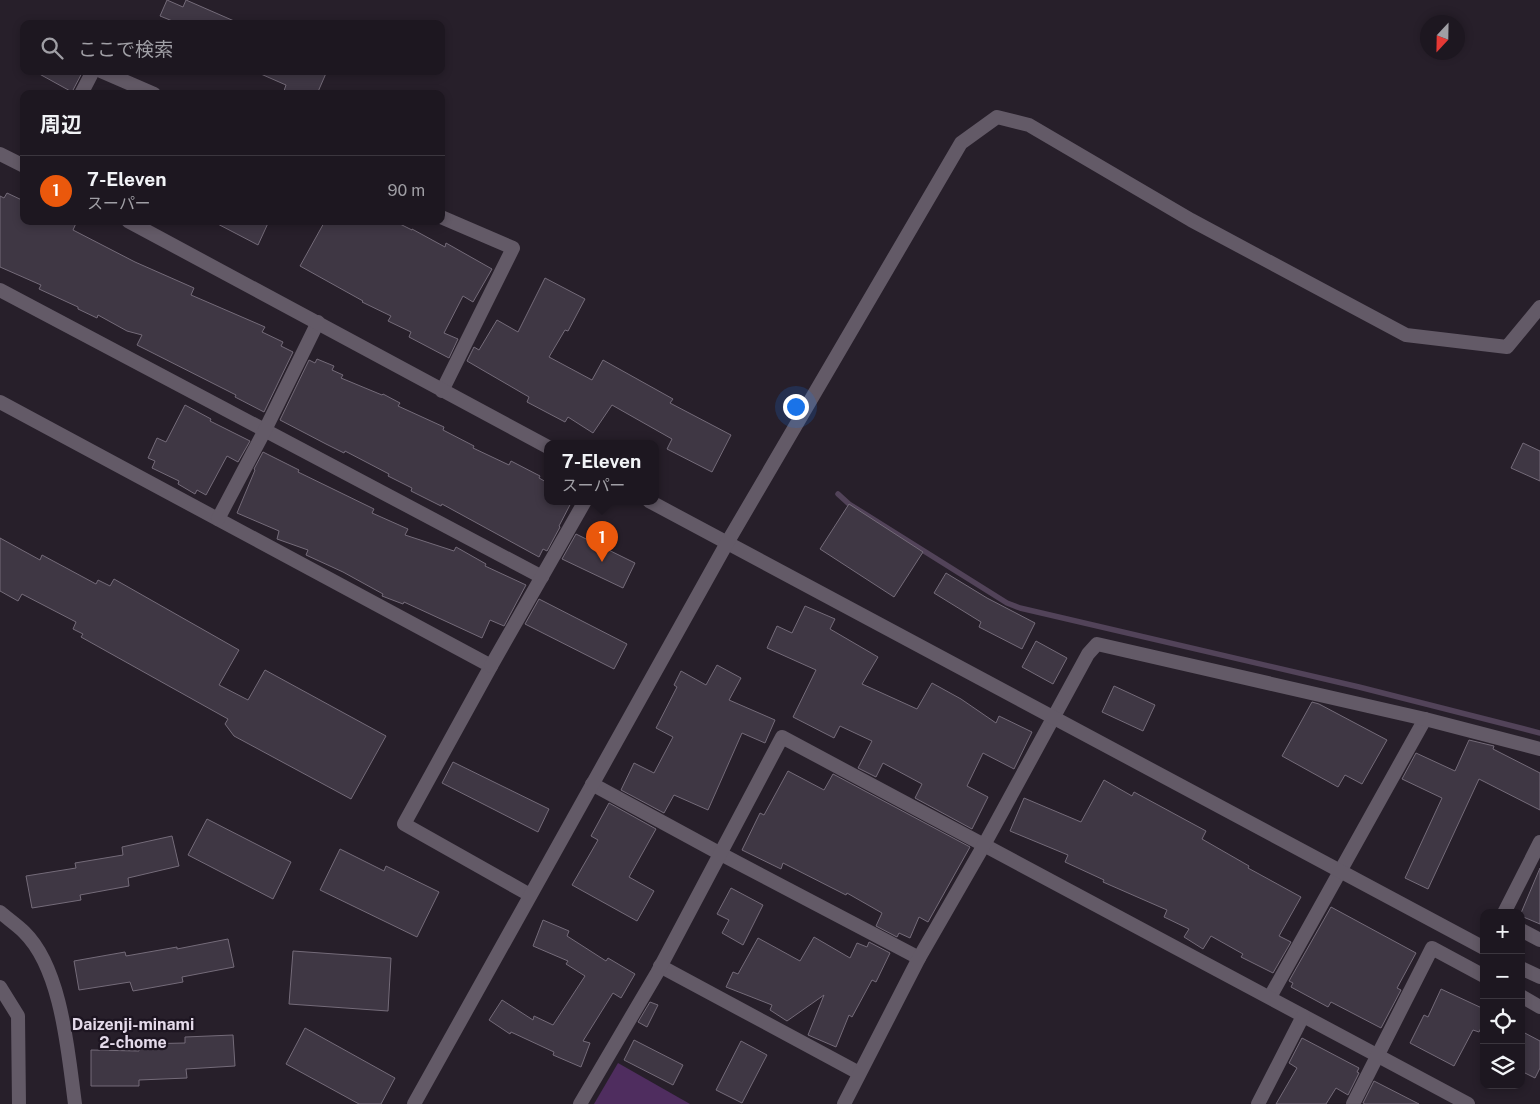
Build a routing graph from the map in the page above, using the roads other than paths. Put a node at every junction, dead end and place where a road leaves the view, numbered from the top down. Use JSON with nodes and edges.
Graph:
{"nodes":[{"id":1,"x":91,"y":75,"type":"edge"},
{"id":2,"x":110,"y":75,"type":"edge"},
{"id":3,"x":83,"y":90,"type":"edge"},
{"id":4,"x":145,"y":90,"type":"edge"},
{"id":5,"x":0,"y":154,"type":"edge"},
{"id":6,"x":20,"y":164,"type":"edge"},
{"id":7,"x":445,"y":219,"type":"edge"},
{"id":8,"x":136,"y":225,"type":"edge"},
{"id":9,"x":0,"y":290,"type":"edge"},
{"id":10,"x":1540,"y":307,"type":"edge"},
{"id":11,"x":318,"y":322,"type":"junction"},
{"id":12,"x":442,"y":391,"type":"junction"},
{"id":13,"x":0,"y":402,"type":"edge"},
{"id":14,"x":266,"y":430,"type":"junction"},
{"id":15,"x":544,"y":445,"type":"edge"},
{"id":16,"x":584,"y":505,"type":"edge"},
{"id":17,"x":656,"y":505,"type":"edge"},
{"id":18,"x":218,"y":519,"type":"junction"},
{"id":19,"x":727,"y":543,"type":"junction"},
{"id":20,"x":542,"y":577,"type":"junction"},
{"id":21,"x":491,"y":666,"type":"junction"},
{"id":22,"x":1052,"y":718,"type":"junction"},
{"id":23,"x":1425,"y":719,"type":"junction"},
{"id":24,"x":1540,"y":749,"type":"edge"},
{"id":25,"x":592,"y":784,"type":"junction"},
{"id":26,"x":1540,"y":842,"type":"edge"},
{"id":27,"x":984,"y":845,"type":"junction"},
{"id":28,"x":719,"y":853,"type":"junction"},
{"id":29,"x":1341,"y":870,"type":"junction"},
{"id":30,"x":530,"y":896,"type":"junction"},
{"id":31,"x":1506,"y":909,"type":"edge"},
{"id":32,"x":0,"y":912,"type":"edge"},
{"id":33,"x":1525,"y":932,"type":"edge"},
{"id":34,"x":1540,"y":940,"type":"edge"},
{"id":35,"x":1480,"y":946,"type":"edge"},
{"id":36,"x":919,"y":958,"type":"junction"},
{"id":37,"x":660,"y":966,"type":"junction"},
{"id":38,"x":1525,"y":970,"type":"edge"},
{"id":39,"x":1480,"y":974,"type":"edge"},
{"id":40,"x":1540,"y":978,"type":"edge"},
{"id":41,"x":0,"y":987,"type":"edge"},
{"id":42,"x":1270,"y":997,"type":"junction"},
{"id":43,"x":1525,"y":998,"type":"edge"},
{"id":44,"x":1540,"y":1007,"type":"edge"},
{"id":45,"x":1303,"y":1016,"type":"junction"},
{"id":46,"x":1379,"y":1056,"type":"junction"},
{"id":47,"x":859,"y":1073,"type":"junction"},
{"id":48,"x":19,"y":1104,"type":"edge"},
{"id":49,"x":75,"y":1104,"type":"edge"},
{"id":50,"x":414,"y":1104,"type":"edge"},
{"id":51,"x":580,"y":1104,"type":"edge"},
{"id":52,"x":844,"y":1104,"type":"edge"},
{"id":53,"x":1258,"y":1104,"type":"edge"},
{"id":54,"x":1353,"y":1104,"type":"edge"},
{"id":55,"x":1468,"y":1104,"type":"edge"}],
"edges":[{"from":1,"to":3,"type":"street"},
{"from":2,"to":4,"type":"street"},
{"from":5,"to":6,"type":"street"},
{"from":7,"to":12,"type":"street"},
{"from":8,"to":11,"type":"street"},
{"from":9,"to":14,"type":"street"},
{"from":10,"to":19,"type":"street"},
{"from":11,"to":12,"type":"street"},
{"from":11,"to":14,"type":"street"},
{"from":12,"to":15,"type":"street"},
{"from":13,"to":18,"type":"street"},
{"from":14,"to":18,"type":"street"},
{"from":14,"to":20,"type":"street"},
{"from":16,"to":20,"type":"street"},
{"from":17,"to":19,"type":"street"},
{"from":18,"to":21,"type":"street"},
{"from":19,"to":22,"type":"street"},
{"from":19,"to":25,"type":"street"},
{"from":20,"to":21,"type":"street"},
{"from":21,"to":30,"type":"street"},
{"from":22,"to":23,"type":"street"},
{"from":22,"to":27,"type":"street"},
{"from":22,"to":29,"type":"street"},
{"from":23,"to":24,"type":"street"},
{"from":23,"to":29,"type":"street"},
{"from":25,"to":28,"type":"street"},
{"from":25,"to":30,"type":"street"},
{"from":26,"to":31,"type":"street"},
{"from":27,"to":28,"type":"street"},
{"from":27,"to":36,"type":"street"},
{"from":27,"to":42,"type":"street"},
{"from":28,"to":36,"type":"street"},
{"from":28,"to":37,"type":"street"},
{"from":29,"to":35,"type":"street"},
{"from":29,"to":42,"type":"street"},
{"from":30,"to":50,"type":"street"},
{"from":32,"to":49,"type":"street"},
{"from":33,"to":34,"type":"street"},
{"from":36,"to":47,"type":"street"},
{"from":37,"to":47,"type":"street"},
{"from":37,"to":51,"type":"street"},
{"from":38,"to":40,"type":"street"},
{"from":39,"to":46,"type":"street"},
{"from":41,"to":48,"type":"street"},
{"from":42,"to":45,"type":"street"},
{"from":43,"to":44,"type":"street"},
{"from":45,"to":46,"type":"street"},
{"from":45,"to":53,"type":"street"},
{"from":46,"to":54,"type":"street"},
{"from":46,"to":55,"type":"street"},
{"from":47,"to":52,"type":"street"}]}
